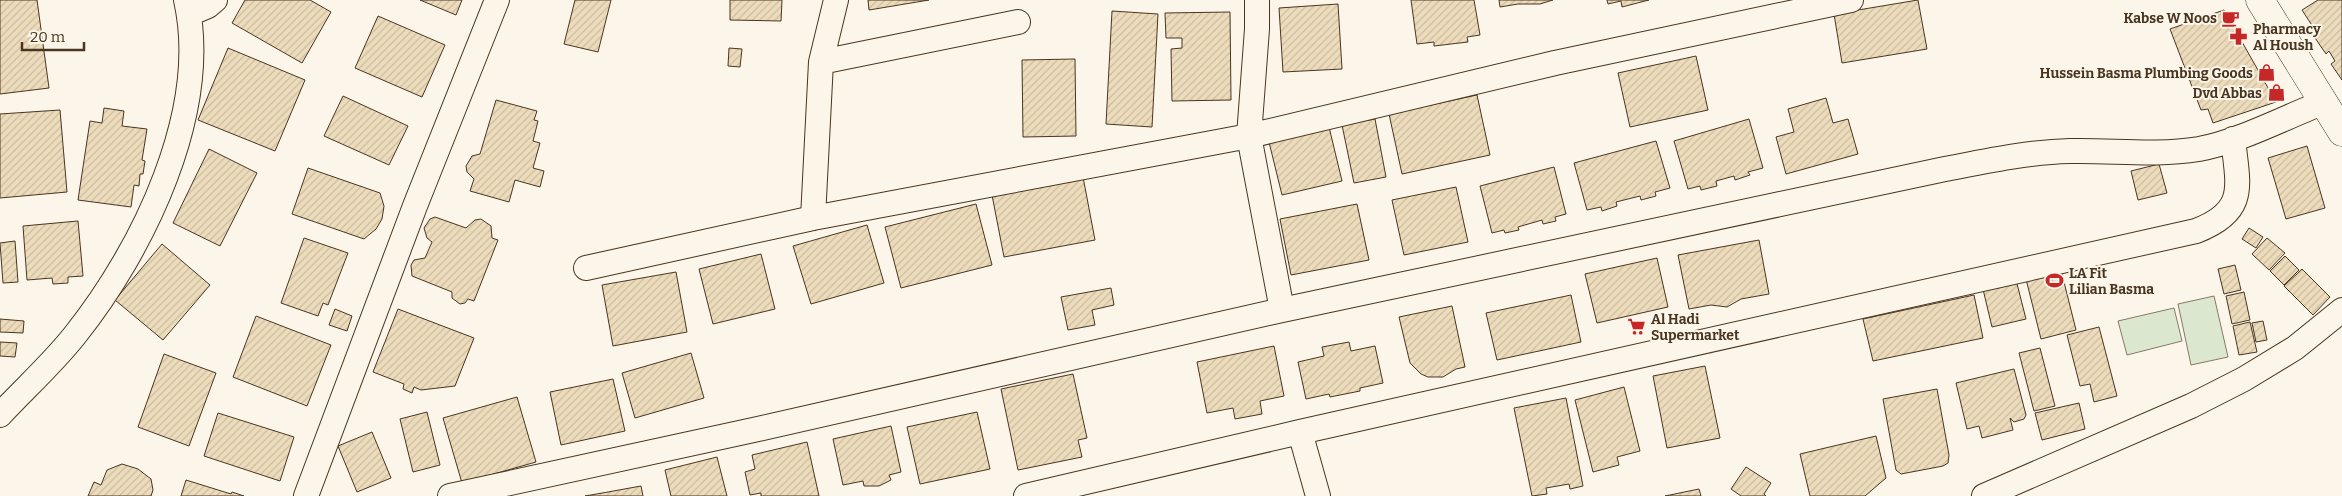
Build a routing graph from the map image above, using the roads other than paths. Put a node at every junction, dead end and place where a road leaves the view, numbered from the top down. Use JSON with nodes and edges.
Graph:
{"nodes":[{"id":1,"x":215,"y":0,"type":"edge"},
{"id":2,"x":497,"y":0,"type":"edge"},
{"id":3,"x":836,"y":0,"type":"edge"},
{"id":4,"x":1257,"y":0,"type":"edge"},
{"id":5,"x":1851,"y":0,"type":"edge"},
{"id":6,"x":2260,"y":0,"type":"edge"},
{"id":7,"x":188,"y":7,"type":"edge"},
{"id":8,"x":1018,"y":22,"type":"dead end"},
{"id":9,"x":821,"y":62,"type":"junction"},
{"id":10,"x":2324,"y":102,"type":"junction"},
{"id":11,"x":2342,"y":132,"type":"edge"},
{"id":12,"x":1249,"y":136,"type":"junction"},
{"id":13,"x":2233,"y":139,"type":"junction"},
{"id":14,"x":813,"y":218,"type":"junction"},
{"id":15,"x":586,"y":268,"type":"dead end"},
{"id":16,"x":1282,"y":310,"type":"junction"},
{"id":17,"x":2342,"y":310,"type":"edge"},
{"id":18,"x":0,"y":415,"type":"edge"},
{"id":19,"x":1300,"y":432,"type":"junction"},
{"id":20,"x":306,"y":496,"type":"edge"},
{"id":21,"x":450,"y":496,"type":"edge"},
{"id":22,"x":1026,"y":496,"type":"edge"},
{"id":23,"x":1318,"y":496,"type":"edge"},
{"id":24,"x":1984,"y":496,"type":"edge"}],
"edges":[{"from":1,"to":7,"type":"street"},
{"from":2,"to":20,"type":"street"},
{"from":3,"to":9,"type":"street"},
{"from":4,"to":12,"type":"street"},
{"from":5,"to":12,"type":"street"},
{"from":6,"to":10,"type":"main road"},
{"from":7,"to":18,"type":"street"},
{"from":8,"to":9,"type":"street"},
{"from":9,"to":14,"type":"street"},
{"from":10,"to":11,"type":"main road"},
{"from":10,"to":13,"type":"street"},
{"from":12,"to":14,"type":"street"},
{"from":12,"to":16,"type":"street"},
{"from":13,"to":16,"type":"street"},
{"from":13,"to":19,"type":"street"},
{"from":14,"to":15,"type":"street"},
{"from":16,"to":21,"type":"street"},
{"from":17,"to":24,"type":"street"},
{"from":19,"to":22,"type":"street"},
{"from":19,"to":23,"type":"street"}]}
